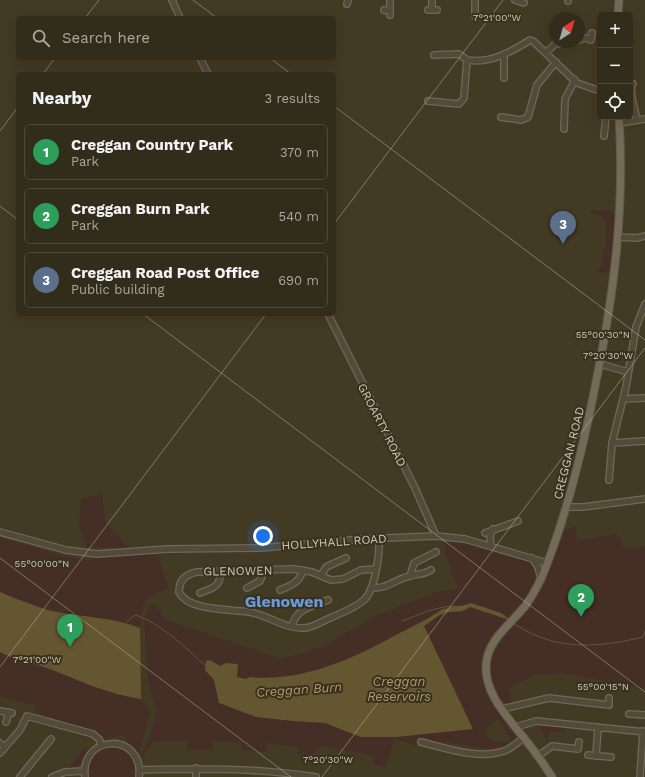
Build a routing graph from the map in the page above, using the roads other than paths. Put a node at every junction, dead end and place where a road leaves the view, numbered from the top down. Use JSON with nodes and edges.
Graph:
{"nodes":[{"id":1,"x":172,"y":0,"type":"edge"},
{"id":2,"x":390,"y":0,"type":"edge"},
{"id":3,"x":432,"y":0,"type":"edge"},
{"id":4,"x":475,"y":0,"type":"edge"},
{"id":5,"x":619,"y":0,"type":"edge"},
{"id":6,"x":432,"y":10,"type":"dead end"},
{"id":7,"x":388,"y":12,"type":"dead end"},
{"id":8,"x":618,"y":12,"type":"edge"},
{"id":9,"x":179,"y":16,"type":"edge"},
{"id":10,"x":475,"y":17,"type":"dead end"},
{"id":11,"x":592,"y":33,"type":"dead end"},
{"id":12,"x":585,"y":38,"type":"edge"},
{"id":13,"x":551,"y":48,"type":"edge"},
{"id":14,"x":546,"y":53,"type":"junction"},
{"id":15,"x":434,"y":55,"type":"dead end"},
{"id":16,"x":504,"y":55,"type":"junction"},
{"id":17,"x":201,"y":60,"type":"edge"},
{"id":18,"x":467,"y":60,"type":"junction"},
{"id":19,"x":556,"y":62,"type":"junction"},
{"id":20,"x":207,"y":72,"type":"edge"},
{"id":21,"x":504,"y":78,"type":"dead end"},
{"id":22,"x":575,"y":80,"type":"junction"},
{"id":23,"x":597,"y":90,"type":"edge"},
{"id":24,"x":428,"y":101,"type":"dead end"},
{"id":25,"x":633,"y":102,"type":"edge"},
{"id":26,"x":501,"y":117,"type":"dead end"},
{"id":27,"x":645,"y":119,"type":"edge"},
{"id":28,"x":606,"y":120,"type":"edge"},
{"id":29,"x":620,"y":120,"type":"edge"},
{"id":30,"x":633,"y":120,"type":"edge"},
{"id":31,"x":637,"y":120,"type":"junction"},
{"id":32,"x":564,"y":128,"type":"dead end"},
{"id":33,"x":604,"y":136,"type":"dead end"},
{"id":34,"x":619,"y":236,"type":"junction"},
{"id":35,"x":645,"y":236,"type":"edge"},
{"id":36,"x":645,"y":304,"type":"edge"},
{"id":37,"x":329,"y":316,"type":"edge"},
{"id":38,"x":600,"y":364,"type":"junction"},
{"id":39,"x":628,"y":372,"type":"junction"},
{"id":40,"x":623,"y":398,"type":"junction"},
{"id":41,"x":645,"y":398,"type":"edge"},
{"id":42,"x":645,"y":441,"type":"edge"},
{"id":43,"x":612,"y":443,"type":"junction"},
{"id":44,"x":609,"y":480,"type":"dead end"},
{"id":45,"x":645,"y":499,"type":"edge"},
{"id":46,"x":567,"y":507,"type":"junction"},
{"id":47,"x":518,"y":521,"type":"dead end"},
{"id":48,"x":493,"y":529,"type":"junction"},
{"id":49,"x":0,"y":532,"type":"edge"},
{"id":50,"x":485,"y":533,"type":"dead end"},
{"id":51,"x":436,"y":536,"type":"junction"},
{"id":52,"x":379,"y":538,"type":"junction"},
{"id":53,"x":491,"y":546,"type":"junction"},
{"id":54,"x":436,"y":552,"type":"dead end"},
{"id":55,"x":346,"y":558,"type":"dead end"},
{"id":56,"x":532,"y":558,"type":"junction"},
{"id":57,"x":547,"y":563,"type":"junction"},
{"id":58,"x":376,"y":569,"type":"junction"},
{"id":59,"x":303,"y":570,"type":"junction"},
{"id":60,"x":431,"y":570,"type":"dead end"},
{"id":61,"x":264,"y":571,"type":"junction"},
{"id":62,"x":221,"y":572,"type":"junction"},
{"id":63,"x":321,"y":576,"type":"junction"},
{"id":64,"x":410,"y":576,"type":"junction"},
{"id":65,"x":541,"y":579,"type":"junction"},
{"id":66,"x":247,"y":588,"type":"dead end"},
{"id":67,"x":371,"y":588,"type":"junction"},
{"id":68,"x":280,"y":590,"type":"dead end"},
{"id":69,"x":200,"y":593,"type":"dead end"},
{"id":70,"x":328,"y":600,"type":"dead end"},
{"id":71,"x":292,"y":626,"type":"junction"},
{"id":72,"x":610,"y":698,"type":"dead end"},
{"id":73,"x":502,"y":709,"type":"junction"},
{"id":74,"x":0,"y":711,"type":"edge"},
{"id":75,"x":629,"y":714,"type":"dead end"},
{"id":76,"x":645,"y":715,"type":"edge"},
{"id":77,"x":6,"y":722,"type":"dead end"},
{"id":78,"x":516,"y":727,"type":"junction"},
{"id":79,"x":598,"y":727,"type":"junction"},
{"id":80,"x":644,"y":732,"type":"edge"},
{"id":81,"x":524,"y":737,"type":"junction"},
{"id":82,"x":51,"y":739,"type":"dead end"},
{"id":83,"x":421,"y":742,"type":"dead end"},
{"id":84,"x":579,"y":742,"type":"dead end"},
{"id":85,"x":2,"y":745,"type":"edge"},
{"id":86,"x":101,"y":746,"type":"junction"},
{"id":87,"x":0,"y":753,"type":"edge"},
{"id":88,"x":588,"y":755,"type":"dead end"},
{"id":89,"x":538,"y":756,"type":"junction"},
{"id":90,"x":596,"y":756,"type":"junction"},
{"id":91,"x":611,"y":757,"type":"dead end"},
{"id":92,"x":196,"y":768,"type":"junction"},
{"id":93,"x":158,"y":769,"type":"junction"},
{"id":94,"x":237,"y":769,"type":"junction"},
{"id":95,"x":140,"y":770,"type":"junction"},
{"id":96,"x":85,"y":774,"type":"edge"},
{"id":97,"x":278,"y":774,"type":"edge"},
{"id":98,"x":20,"y":777,"type":"edge"},
{"id":99,"x":52,"y":777,"type":"edge"},
{"id":100,"x":139,"y":777,"type":"edge"},
{"id":101,"x":158,"y":777,"type":"edge"},
{"id":102,"x":196,"y":777,"type":"edge"},
{"id":103,"x":236,"y":777,"type":"edge"},
{"id":104,"x":316,"y":777,"type":"edge"},
{"id":105,"x":552,"y":777,"type":"edge"},
{"id":106,"x":640,"y":777,"type":"edge"}],
"edges":[{"from":1,"to":9,"type":"street"},
{"from":2,"to":7,"type":"street"},
{"from":3,"to":6,"type":"street"},
{"from":4,"to":10,"type":"street"},
{"from":5,"to":8,"type":"main road"},
{"from":11,"to":12,"type":"street"},
{"from":13,"to":14,"type":"street"},
{"from":14,"to":16,"type":"street"},
{"from":14,"to":19,"type":"street"},
{"from":15,"to":18,"type":"street"},
{"from":16,"to":18,"type":"street"},
{"from":16,"to":21,"type":"street"},
{"from":17,"to":20,"type":"street"},
{"from":18,"to":24,"type":"street"},
{"from":19,"to":22,"type":"street"},
{"from":19,"to":26,"type":"street"},
{"from":22,"to":23,"type":"street"},
{"from":22,"to":32,"type":"street"},
{"from":25,"to":31,"type":"street"},
{"from":27,"to":31,"type":"street"},
{"from":28,"to":33,"type":"street"},
{"from":29,"to":34,"type":"main road","name":"CREGGAN ROAD"},
{"from":30,"to":31,"type":"street"},
{"from":34,"to":35,"type":"street"},
{"from":34,"to":38,"type":"main road","name":"CREGGAN ROAD"},
{"from":36,"to":39,"type":"street"},
{"from":37,"to":51,"type":"street","name":"GROARTY ROAD"},
{"from":38,"to":39,"type":"street"},
{"from":38,"to":46,"type":"main road","name":"CREGGAN ROAD"},
{"from":39,"to":40,"type":"street"},
{"from":40,"to":41,"type":"street"},
{"from":40,"to":43,"type":"street"},
{"from":42,"to":43,"type":"street"},
{"from":43,"to":44,"type":"street"},
{"from":45,"to":46,"type":"street"},
{"from":46,"to":57,"type":"main road","name":"CREGGAN ROAD"},
{"from":47,"to":48,"type":"street"},
{"from":48,"to":50,"type":"street"},
{"from":48,"to":53,"type":"street"},
{"from":49,"to":52,"type":"street","name":"HOLLYHALL ROAD"},
{"from":51,"to":52,"type":"street","name":"HOLLYHALL ROAD"},
{"from":51,"to":53,"type":"street","name":"HOLLYHALL ROAD"},
{"from":52,"to":58,"type":"street","name":"GLENOWEN"},
{"from":53,"to":56,"type":"street","name":"HOLLYHALL ROAD"},
{"from":54,"to":64,"type":"street"},
{"from":55,"to":63,"type":"street"},
{"from":56,"to":57,"type":"street","name":"HOLLYHALL ROAD"},
{"from":56,"to":65,"type":"street"},
{"from":57,"to":65,"type":"main road","name":"CREGGAN ROAD"},
{"from":58,"to":63,"type":"street","name":"GLENOWEN"},
{"from":58,"to":67,"type":"street","name":"GLENOWEN"},
{"from":59,"to":61,"type":"street","name":"GLENOWEN"},
{"from":59,"to":63,"type":"street","name":"GLENOWEN"},
{"from":59,"to":68,"type":"street"},
{"from":60,"to":64,"type":"street"},
{"from":61,"to":62,"type":"street","name":"GLENOWEN"},
{"from":61,"to":66,"type":"street"},
{"from":62,"to":69,"type":"street"},
{"from":62,"to":71,"type":"street","name":"GLENOWEN"},
{"from":64,"to":67,"type":"street"},
{"from":65,"to":73,"type":"main road","name":"CREGGAN ROAD"},
{"from":67,"to":71,"type":"street","name":"GLENOWEN"},
{"from":70,"to":71,"type":"street"},
{"from":72,"to":73,"type":"street"},
{"from":73,"to":78,"type":"main road","name":"CREGGAN ROAD"},
{"from":74,"to":77,"type":"street"},
{"from":75,"to":76,"type":"street"},
{"from":78,"to":79,"type":"street"},
{"from":78,"to":81,"type":"main road","name":"CREGGAN ROAD"},
{"from":79,"to":80,"type":"street"},
{"from":79,"to":90,"type":"street"},
{"from":80,"to":106,"type":"street"},
{"from":81,"to":83,"type":"street"},
{"from":81,"to":89,"type":"main road","name":"CREGGAN ROAD"},
{"from":82,"to":98,"type":"street"},
{"from":84,"to":89,"type":"street"},
{"from":85,"to":86,"type":"street"},
{"from":85,"to":87,"type":"street"},
{"from":86,"to":95,"type":"street"},
{"from":86,"to":96,"type":"street"},
{"from":88,"to":90,"type":"street"},
{"from":89,"to":105,"type":"main road","name":"CREGGAN ROAD"},
{"from":90,"to":91,"type":"street"},
{"from":92,"to":93,"type":"street"},
{"from":92,"to":94,"type":"street"},
{"from":92,"to":102,"type":"street"},
{"from":93,"to":95,"type":"street"},
{"from":93,"to":101,"type":"street"},
{"from":94,"to":97,"type":"street"},
{"from":94,"to":103,"type":"street"},
{"from":95,"to":100,"type":"street"},
{"from":96,"to":99,"type":"street"},
{"from":97,"to":104,"type":"street"}]}
